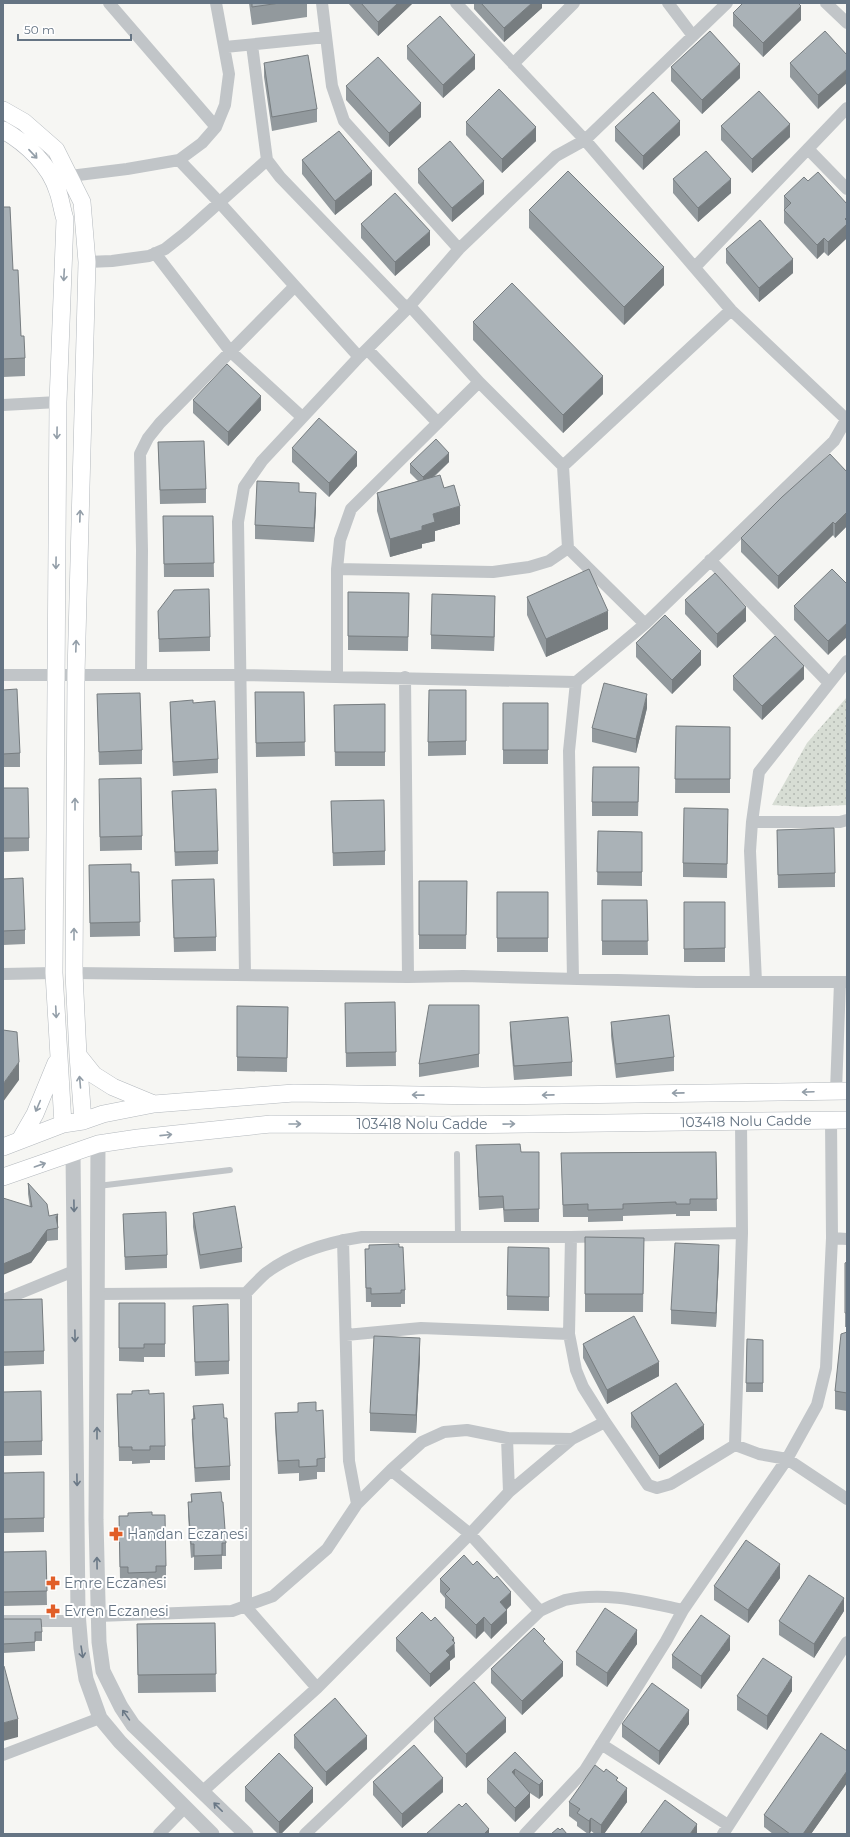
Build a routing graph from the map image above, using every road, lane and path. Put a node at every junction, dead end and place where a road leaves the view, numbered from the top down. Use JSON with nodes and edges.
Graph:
{"nodes":[{"id":1,"x":109,"y":3,"type":"edge"},
{"id":2,"x":216,"y":3,"type":"edge"},
{"id":3,"x":322,"y":3,"type":"edge"},
{"id":4,"x":456,"y":3,"type":"edge"},
{"id":5,"x":574,"y":3,"type":"edge"},
{"id":6,"x":668,"y":3,"type":"edge"},
{"id":7,"x":727,"y":3,"type":"edge"},
{"id":8,"x":826,"y":3,"type":"edge"},
{"id":9,"x":847,"y":23,"type":"edge"},
{"id":10,"x":694,"y":36,"type":"junction"},
{"id":11,"x":326,"y":38,"type":"junction"},
{"id":12,"x":252,"y":45,"type":"junction"},
{"id":13,"x":225,"y":47,"type":"junction"},
{"id":14,"x":513,"y":64,"type":"junction"},
{"id":15,"x":847,"y":108,"type":"edge"},
{"id":16,"x":3,"y":110,"type":"edge"},
{"id":17,"x":216,"y":127,"type":"junction"},
{"id":18,"x":3,"y":130,"type":"edge"},
{"id":19,"x":585,"y":140,"type":"junction"},
{"id":20,"x":808,"y":149,"type":"junction"},
{"id":21,"x":179,"y":160,"type":"junction"},
{"id":22,"x":267,"y":160,"type":"junction"},
{"id":23,"x":70,"y":176,"type":"junction"},
{"id":24,"x":847,"y":189,"type":"edge"},
{"id":25,"x":219,"y":202,"type":"junction"},
{"id":26,"x":459,"y":249,"type":"junction"},
{"id":27,"x":155,"y":253,"type":"junction"},
{"id":28,"x":87,"y":262,"type":"junction"},
{"id":29,"x":695,"y":267,"type":"junction"},
{"id":30,"x":295,"y":286,"type":"junction"},
{"id":31,"x":408,"y":307,"type":"junction"},
{"id":32,"x":731,"y":310,"type":"junction"},
{"id":33,"x":230,"y":351,"type":"junction"},
{"id":34,"x":363,"y":353,"type":"junction"},
{"id":35,"x":479,"y":382,"type":"junction"},
{"id":36,"x":58,"y":402,"type":"junction"},
{"id":37,"x":3,"y":405,"type":"edge"},
{"id":38,"x":302,"y":417,"type":"junction"},
{"id":39,"x":846,"y":420,"type":"edge"},
{"id":40,"x":438,"y":423,"type":"junction"},
{"id":41,"x":563,"y":466,"type":"junction"},
{"id":42,"x":568,"y":548,"type":"junction"},
{"id":43,"x":710,"y":560,"type":"junction"},
{"id":44,"x":337,"y":569,"type":"junction"},
{"id":45,"x":645,"y":624,"type":"junction"},
{"id":46,"x":847,"y":661,"type":"edge"},
{"id":47,"x":76,"y":674,"type":"junction"},
{"id":48,"x":141,"y":674,"type":"junction"},
{"id":49,"x":3,"y":675,"type":"edge"},
{"id":50,"x":55,"y":675,"type":"junction"},
{"id":51,"x":240,"y":675,"type":"junction"},
{"id":52,"x":337,"y":676,"type":"junction"},
{"id":53,"x":405,"y":677,"type":"junction"},
{"id":54,"x":576,"y":682,"type":"junction"},
{"id":55,"x":829,"y":683,"type":"junction"},
{"id":56,"x":847,"y":820,"type":"edge"},
{"id":57,"x":752,"y":822,"type":"junction"},
{"id":58,"x":54,"y":973,"type":"junction"},
{"id":59,"x":74,"y":973,"type":"junction"},
{"id":60,"x":3,"y":974,"type":"edge"},
{"id":61,"x":245,"y":974,"type":"junction"},
{"id":62,"x":408,"y":977,"type":"junction"},
{"id":63,"x":573,"y":979,"type":"junction"},
{"id":64,"x":756,"y":982,"type":"junction"},
{"id":65,"x":844,"y":982,"type":"edge"},
{"id":66,"x":78,"y":1055,"type":"junction"},
{"id":67,"x":58,"y":1057,"type":"junction"},
{"id":68,"x":842,"y":1091,"type":"edge"},
{"id":69,"x":154,"y":1104,"type":"junction"},
{"id":70,"x":839,"y":1120,"type":"edge"},
{"id":71,"x":83,"y":1121,"type":"junction"},
{"id":72,"x":741,"y":1121,"type":"junction"},
{"id":73,"x":63,"y":1124,"type":"junction"},
{"id":74,"x":20,"y":1140,"type":"junction"},
{"id":75,"x":98,"y":1144,"type":"junction"},
{"id":76,"x":3,"y":1147,"type":"edge"},
{"id":77,"x":73,"y":1153,"type":"junction"},
{"id":78,"x":457,"y":1154,"type":"dead end"},
{"id":79,"x":230,"y":1170,"type":"dead end"},
{"id":80,"x":3,"y":1177,"type":"edge"},
{"id":81,"x":98,"y":1186,"type":"junction"},
{"id":82,"x":742,"y":1234,"type":"junction"},
{"id":83,"x":458,"y":1237,"type":"junction"},
{"id":84,"x":571,"y":1237,"type":"junction"},
{"id":85,"x":832,"y":1238,"type":"junction"},
{"id":86,"x":847,"y":1239,"type":"edge"},
{"id":87,"x":343,"y":1240,"type":"junction"},
{"id":88,"x":74,"y":1271,"type":"junction"},
{"id":89,"x":246,"y":1293,"type":"junction"},
{"id":90,"x":97,"y":1294,"type":"junction"},
{"id":91,"x":3,"y":1300,"type":"edge"},
{"id":92,"x":569,"y":1334,"type":"junction"},
{"id":93,"x":346,"y":1335,"type":"junction"},
{"id":94,"x":605,"y":1422,"type":"junction"},
{"id":95,"x":507,"y":1438,"type":"junction"},
{"id":96,"x":572,"y":1439,"type":"junction"},
{"id":97,"x":735,"y":1445,"type":"junction"},
{"id":98,"x":787,"y":1459,"type":"junction"},
{"id":99,"x":391,"y":1470,"type":"junction"},
{"id":100,"x":509,"y":1492,"type":"junction"},
{"id":101,"x":847,"y":1499,"type":"edge"},
{"id":102,"x":358,"y":1504,"type":"junction"},
{"id":103,"x":470,"y":1534,"type":"junction"},
{"id":104,"x":246,"y":1607,"type":"junction"},
{"id":105,"x":684,"y":1610,"type":"junction"},
{"id":106,"x":540,"y":1611,"type":"junction"},
{"id":107,"x":98,"y":1616,"type":"junction"},
{"id":108,"x":3,"y":1621,"type":"edge"},
{"id":109,"x":79,"y":1621,"type":"junction"},
{"id":110,"x":847,"y":1642,"type":"edge"},
{"id":111,"x":317,"y":1688,"type":"junction"},
{"id":112,"x":100,"y":1718,"type":"junction"},
{"id":113,"x":601,"y":1744,"type":"junction"},
{"id":114,"x":3,"y":1755,"type":"edge"},
{"id":115,"x":203,"y":1791,"type":"junction"},
{"id":116,"x":185,"y":1807,"type":"junction"},
{"id":117,"x":725,"y":1830,"type":"edge"},
{"id":118,"x":159,"y":1834,"type":"edge"},
{"id":119,"x":212,"y":1834,"type":"edge"},
{"id":120,"x":246,"y":1834,"type":"edge"},
{"id":121,"x":305,"y":1834,"type":"edge"},
{"id":122,"x":525,"y":1834,"type":"edge"}],
"edges":[{"from":1,"to":17,"type":"street"},
{"from":2,"to":13,"type":"street"},
{"from":3,"to":11,"type":"street"},
{"from":4,"to":14,"type":"street"},
{"from":5,"to":14,"type":"street"},
{"from":6,"to":10,"type":"street"},
{"from":7,"to":10,"type":"street"},
{"from":8,"to":9,"type":"street"},
{"from":10,"to":19,"type":"street"},
{"from":11,"to":12,"type":"street"},
{"from":11,"to":26,"type":"street"},
{"from":12,"to":13,"type":"street"},
{"from":12,"to":22,"type":"street"},
{"from":13,"to":17,"type":"street"},
{"from":14,"to":19,"type":"street"},
{"from":15,"to":20,"type":"street"},
{"from":16,"to":23,"type":"main road"},
{"from":17,"to":21,"type":"street"},
{"from":18,"to":36,"type":"main road","one_way":true},
{"from":19,"to":26,"type":"street"},
{"from":19,"to":29,"type":"street"},
{"from":20,"to":24,"type":"street"},
{"from":20,"to":29,"type":"street"},
{"from":21,"to":23,"type":"street"},
{"from":21,"to":25,"type":"street"},
{"from":22,"to":25,"type":"street"},
{"from":22,"to":31,"type":"street"},
{"from":23,"to":28,"type":"main road"},
{"from":25,"to":27,"type":"street"},
{"from":25,"to":30,"type":"street"},
{"from":26,"to":31,"type":"street"},
{"from":27,"to":28,"type":"street"},
{"from":27,"to":33,"type":"street"},
{"from":47,"to":28,"type":"main road","one_way":true},
{"from":29,"to":32,"type":"street"},
{"from":30,"to":33,"type":"street"},
{"from":30,"to":34,"type":"street"},
{"from":31,"to":34,"type":"street"},
{"from":31,"to":35,"type":"street"},
{"from":32,"to":39,"type":"street"},
{"from":32,"to":41,"type":"street"},
{"from":33,"to":38,"type":"street"},
{"from":33,"to":48,"type":"street"},
{"from":34,"to":38,"type":"street"},
{"from":34,"to":40,"type":"street"},
{"from":35,"to":40,"type":"street"},
{"from":35,"to":41,"type":"street"},
{"from":36,"to":37,"type":"street"},
{"from":36,"to":50,"type":"main road","one_way":true},
{"from":38,"to":51,"type":"street"},
{"from":39,"to":43,"type":"street"},
{"from":40,"to":44,"type":"street"},
{"from":41,"to":42,"type":"street"},
{"from":42,"to":44,"type":"street"},
{"from":42,"to":45,"type":"street"},
{"from":43,"to":45,"type":"street"},
{"from":43,"to":55,"type":"street"},
{"from":44,"to":52,"type":"street"},
{"from":45,"to":54,"type":"street"},
{"from":46,"to":55,"type":"street"},
{"from":47,"to":48,"type":"street"},
{"from":47,"to":50,"type":"street"},
{"from":59,"to":47,"type":"main road","one_way":true},
{"from":48,"to":51,"type":"street"},
{"from":49,"to":50,"type":"street"},
{"from":50,"to":58,"type":"main road"},
{"from":51,"to":52,"type":"street"},
{"from":51,"to":61,"type":"street"},
{"from":52,"to":53,"type":"street"},
{"from":53,"to":54,"type":"street"},
{"from":53,"to":62,"type":"street"},
{"from":54,"to":63,"type":"street"},
{"from":55,"to":57,"type":"street"},
{"from":56,"to":57,"type":"street"},
{"from":57,"to":64,"type":"street"},
{"from":58,"to":60,"type":"street"},
{"from":58,"to":67,"type":"main road","one_way":true},
{"from":59,"to":61,"type":"street"},
{"from":59,"to":66,"type":"main road"},
{"from":61,"to":62,"type":"street"},
{"from":62,"to":63,"type":"street"},
{"from":63,"to":64,"type":"street"},
{"from":64,"to":65,"type":"street"},
{"from":65,"to":68,"type":"street"},
{"from":66,"to":69,"type":"main road"},
{"from":71,"to":66,"type":"main road","one_way":true},
{"from":67,"to":73,"type":"main road"},
{"from":67,"to":74,"type":"main road","one_way":true},
{"from":68,"to":69,"type":"main road","one_way":true},
{"from":69,"to":71,"type":"main road"},
{"from":70,"to":72,"type":"main road","name":"103418 Nolu Cadde"},
{"from":70,"to":85,"type":"street"},
{"from":71,"to":73,"type":"main road"},
{"from":75,"to":72,"type":"main road","name":"103418 Nolu Cadde","one_way":true},
{"from":72,"to":82,"type":"street"},
{"from":73,"to":74,"type":"main road"},
{"from":74,"to":76,"type":"main road"},
{"from":75,"to":77,"type":"main road","name":"103418 Nolu Cadde"},
{"from":75,"to":81,"type":"street"},
{"from":80,"to":77,"type":"main road","name":"103418 Nolu Cadde","one_way":true},
{"from":77,"to":88,"type":"street","one_way":true},
{"from":78,"to":83,"type":"lane"},
{"from":79,"to":81,"type":"lane"},
{"from":81,"to":90,"type":"street"},
{"from":82,"to":84,"type":"street"},
{"from":82,"to":97,"type":"street"},
{"from":83,"to":84,"type":"street"},
{"from":83,"to":87,"type":"street"},
{"from":84,"to":92,"type":"street"},
{"from":85,"to":86,"type":"street"},
{"from":85,"to":98,"type":"street"},
{"from":87,"to":89,"type":"street"},
{"from":87,"to":93,"type":"street"},
{"from":88,"to":91,"type":"street"},
{"from":88,"to":109,"type":"street","one_way":true},
{"from":89,"to":90,"type":"street"},
{"from":89,"to":104,"type":"street"},
{"from":107,"to":90,"type":"street","one_way":true},
{"from":92,"to":93,"type":"street"},
{"from":92,"to":94,"type":"street"},
{"from":93,"to":102,"type":"street"},
{"from":94,"to":96,"type":"street"},
{"from":94,"to":97,"type":"street"},
{"from":95,"to":96,"type":"street"},
{"from":95,"to":99,"type":"street"},
{"from":95,"to":100,"type":"street"},
{"from":96,"to":100,"type":"street"},
{"from":97,"to":98,"type":"street"},
{"from":98,"to":101,"type":"street"},
{"from":98,"to":105,"type":"street"},
{"from":99,"to":102,"type":"street"},
{"from":99,"to":103,"type":"street"},
{"from":100,"to":103,"type":"street"},
{"from":102,"to":104,"type":"street"},
{"from":103,"to":106,"type":"street"},
{"from":103,"to":111,"type":"street"},
{"from":104,"to":107,"type":"street"},
{"from":104,"to":111,"type":"street"},
{"from":105,"to":106,"type":"street"},
{"from":105,"to":113,"type":"street"},
{"from":106,"to":121,"type":"street"},
{"from":115,"to":107,"type":"street","one_way":true},
{"from":108,"to":109,"type":"street"},
{"from":109,"to":112,"type":"street","one_way":true},
{"from":110,"to":117,"type":"street"},
{"from":111,"to":115,"type":"street"},
{"from":112,"to":114,"type":"street"},
{"from":112,"to":116,"type":"street"},
{"from":113,"to":117,"type":"street"},
{"from":113,"to":122,"type":"street"},
{"from":120,"to":115,"type":"street","one_way":true},
{"from":116,"to":118,"type":"street"},
{"from":116,"to":119,"type":"street"}]}
